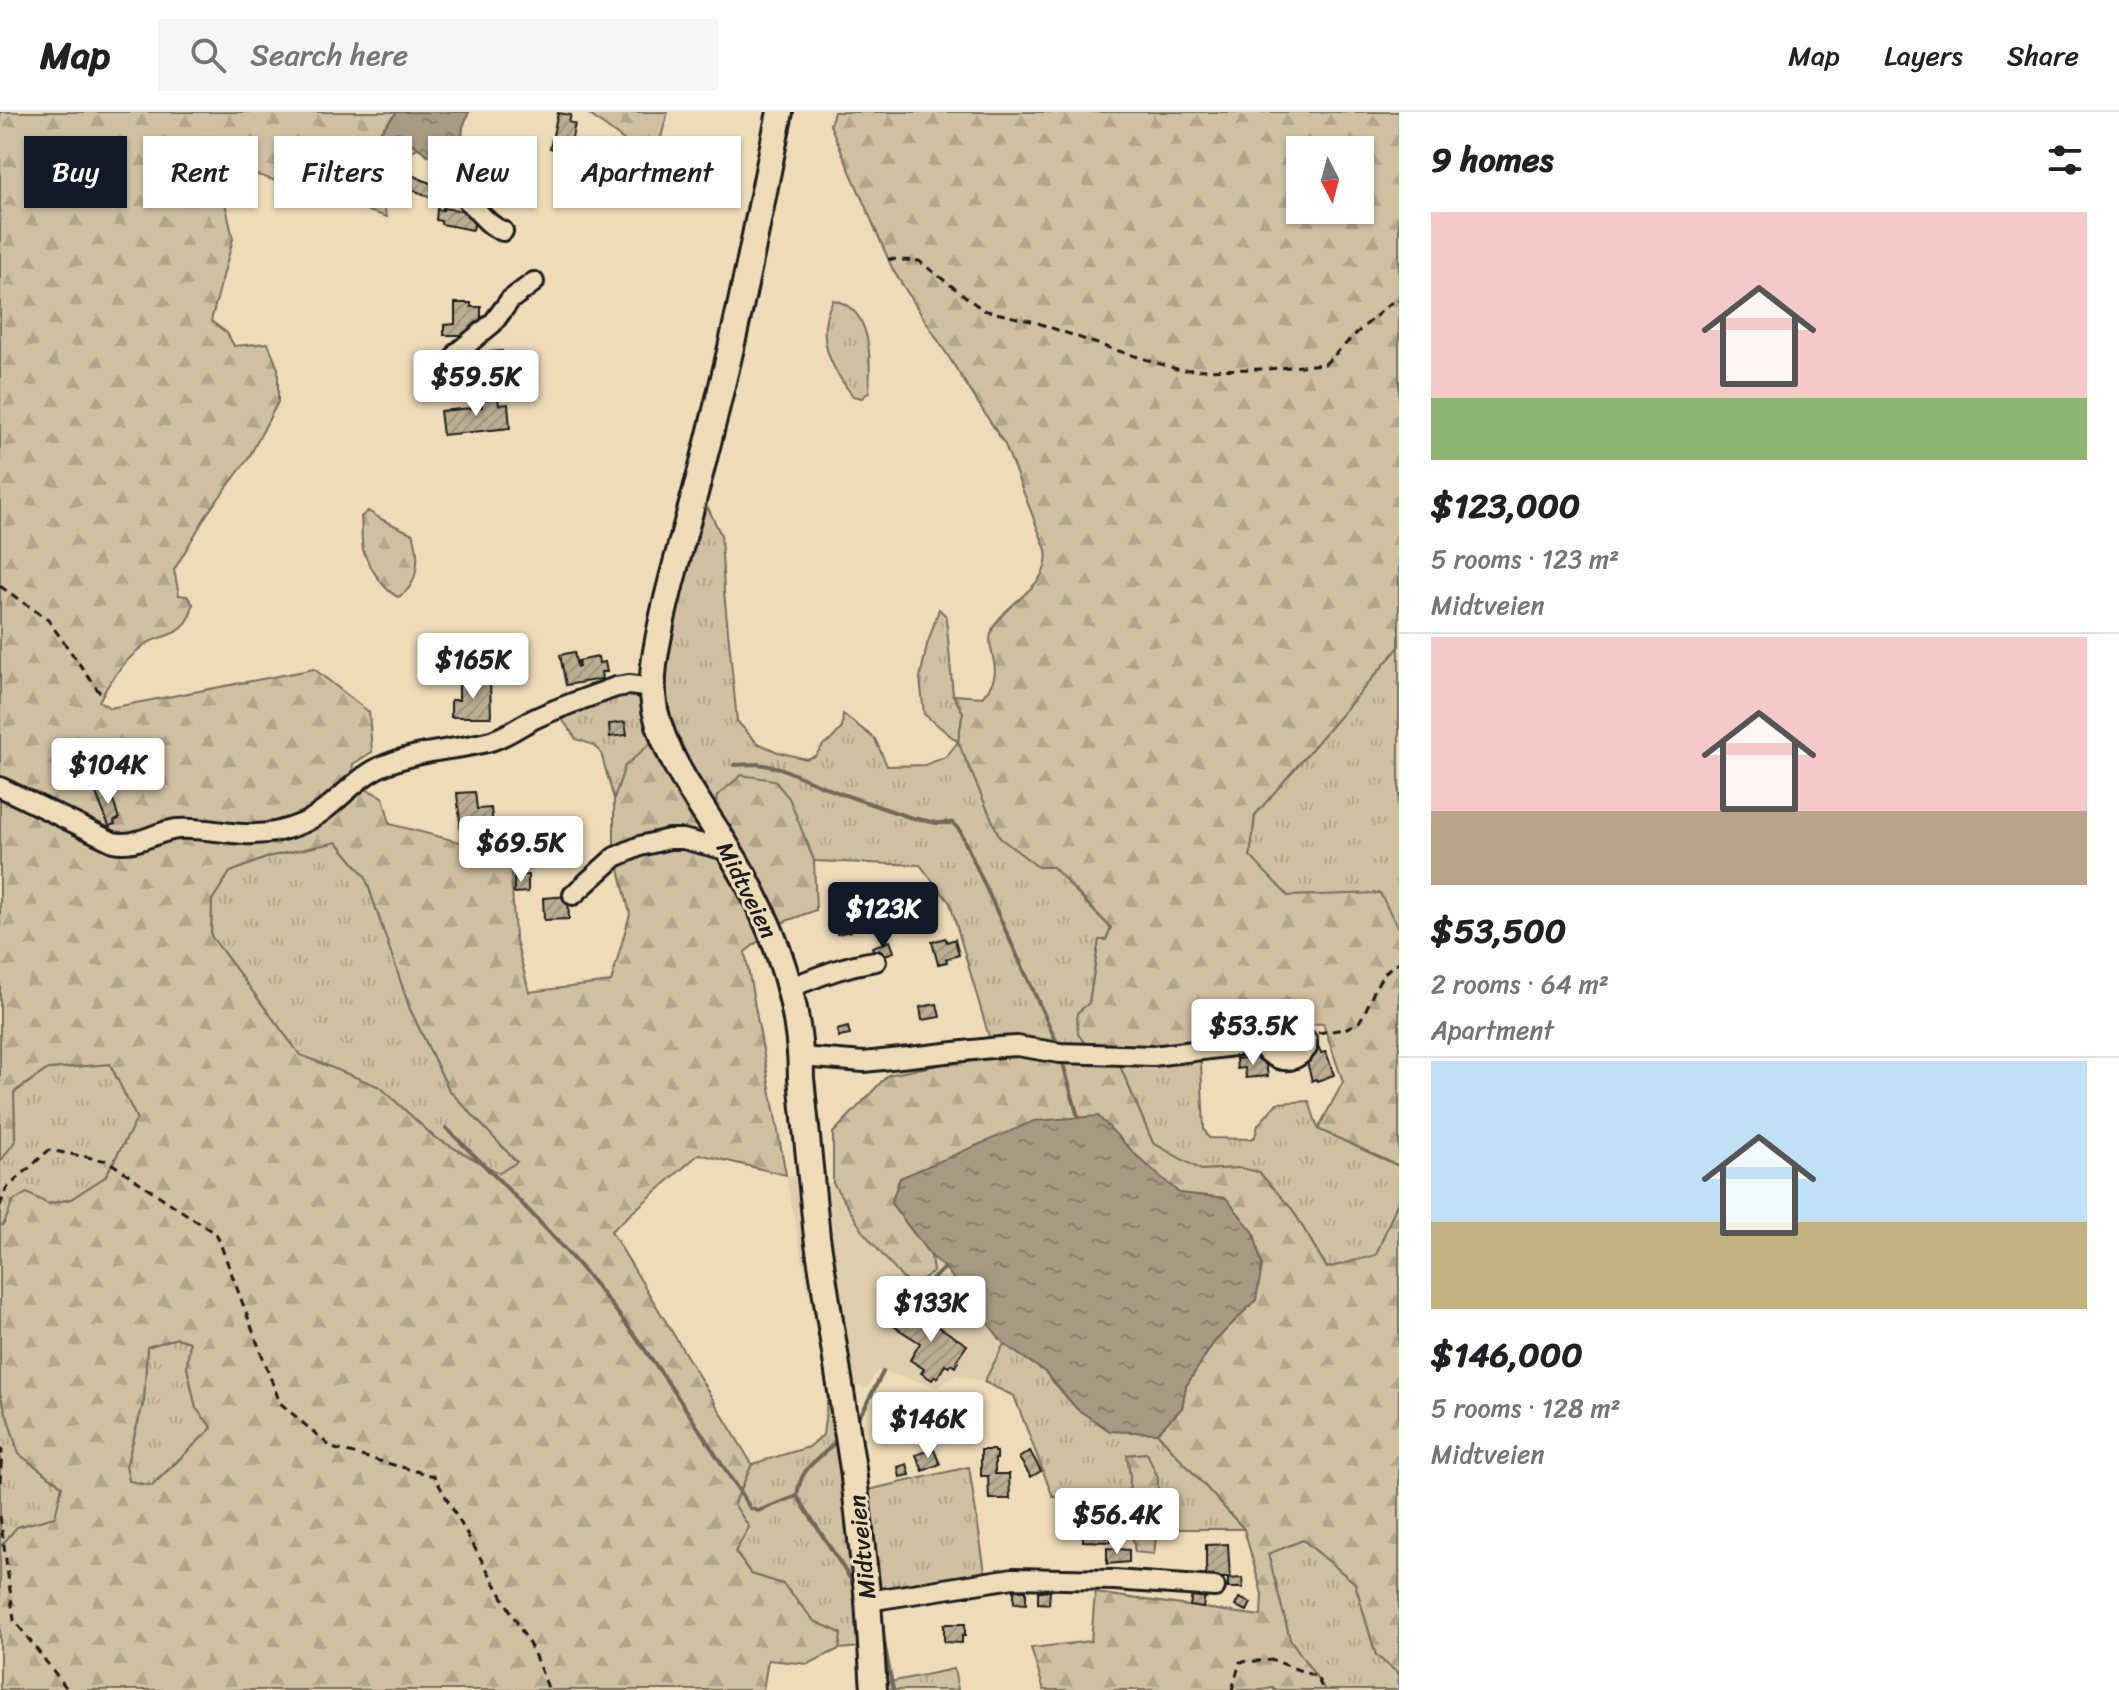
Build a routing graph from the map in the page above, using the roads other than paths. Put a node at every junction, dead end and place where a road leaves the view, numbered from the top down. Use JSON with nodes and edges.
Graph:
{"nodes":[{"id":1,"x":780,"y":112,"type":"edge"},
{"id":2,"x":477,"y":208,"type":"edge"},
{"id":3,"x":503,"y":231,"type":"dead end"},
{"id":4,"x":534,"y":282,"type":"dead end"},
{"id":5,"x":461,"y":375,"type":"dead end"},
{"id":6,"x":653,"y":688,"type":"junction"},
{"id":7,"x":0,"y":787,"type":"edge"},
{"id":8,"x":727,"y":847,"type":"junction"},
{"id":9,"x":573,"y":895,"type":"dead end"},
{"id":10,"x":876,"y":961,"type":"dead end"},
{"id":11,"x":789,"y":988,"type":"junction"},
{"id":12,"x":1302,"y":1035,"type":"road end"},
{"id":13,"x":801,"y":1057,"type":"junction"},
{"id":14,"x":1215,"y":1587,"type":"dead end"},
{"id":15,"x":868,"y":1601,"type":"junction"},
{"id":16,"x":874,"y":1690,"type":"edge"}],
"edges":[{"from":1,"to":6,"type":"main road","name":"Midtveien"},
{"from":2,"to":3,"type":"street"},
{"from":4,"to":5,"type":"street"},
{"from":6,"to":7,"type":"street"},
{"from":6,"to":8,"type":"main road","name":"Midtveien"},
{"from":8,"to":9,"type":"street"},
{"from":8,"to":11,"type":"main road","name":"Midtveien"},
{"from":10,"to":11,"type":"street"},
{"from":11,"to":13,"type":"main road","name":"Midtveien"},
{"from":12,"to":13,"type":"street"},
{"from":13,"to":15,"type":"main road","name":"Midtveien"},
{"from":14,"to":15,"type":"street"},
{"from":15,"to":16,"type":"main road","name":"Midtveien"}]}
